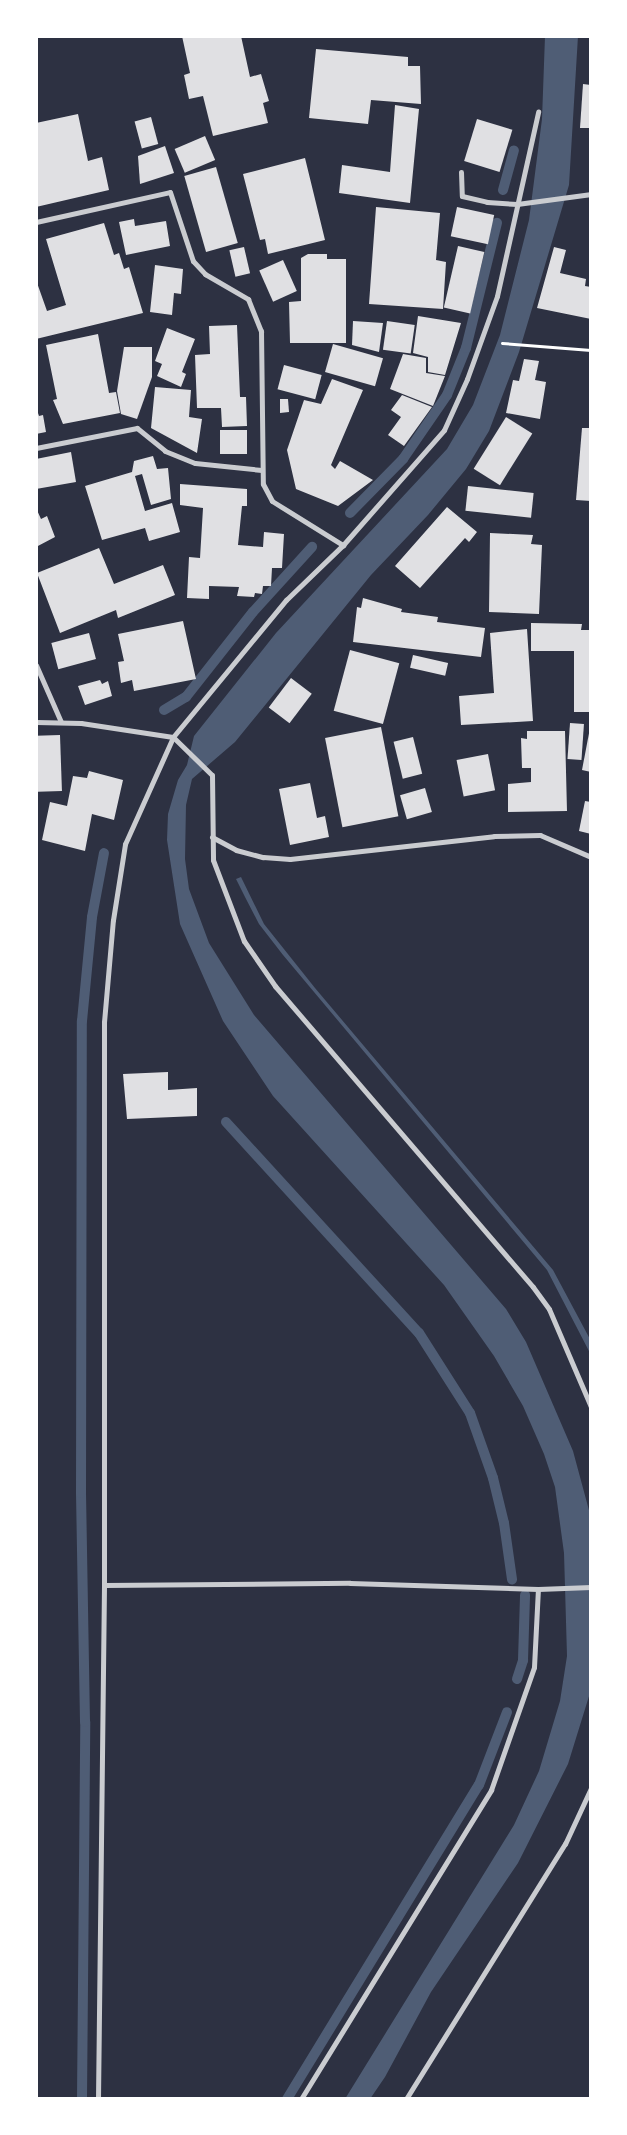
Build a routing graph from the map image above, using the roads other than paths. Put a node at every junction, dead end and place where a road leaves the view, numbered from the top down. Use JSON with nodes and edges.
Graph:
{"nodes":[{"id":1,"x":538,"y":112,"type":"dead end"},
{"id":2,"x":461,"y":172,"type":"dead end"},
{"id":3,"x":591,"y":194,"type":"edge"},
{"id":4,"x":517,"y":204,"type":"junction"},
{"id":5,"x":36,"y":222,"type":"edge"},
{"id":6,"x":36,"y":448,"type":"edge"},
{"id":7,"x":262,"y":470,"type":"junction"},
{"id":8,"x":343,"y":544,"type":"junction"},
{"id":9,"x":36,"y":665,"type":"edge"},
{"id":10,"x":36,"y":722,"type":"edge"},
{"id":11,"x":61,"y":722,"type":"junction"},
{"id":12,"x":173,"y":737,"type":"junction"},
{"id":13,"x":212,"y":837,"type":"junction"},
{"id":14,"x":591,"y":857,"type":"edge"},
{"id":15,"x":591,"y":1407,"type":"edge"},
{"id":16,"x":104,"y":1585,"type":"junction"},
{"id":17,"x":591,"y":1587,"type":"edge"},
{"id":18,"x":539,"y":1589,"type":"junction"},
{"id":19,"x":591,"y":1788,"type":"edge"},
{"id":20,"x":98,"y":2099,"type":"edge"},
{"id":21,"x":301,"y":2099,"type":"edge"},
{"id":22,"x":406,"y":2099,"type":"edge"}],
"edges":[{"from":1,"to":4,"type":"street"},
{"from":2,"to":4,"type":"street"},
{"from":3,"to":4,"type":"street"},
{"from":4,"to":8,"type":"street"},
{"from":5,"to":7,"type":"street"},
{"from":6,"to":7,"type":"street"},
{"from":7,"to":8,"type":"street"},
{"from":8,"to":12,"type":"street"},
{"from":9,"to":11,"type":"street"},
{"from":10,"to":11,"type":"street"},
{"from":11,"to":12,"type":"street"},
{"from":12,"to":13,"type":"street"},
{"from":12,"to":16,"type":"street"},
{"from":13,"to":14,"type":"street"},
{"from":13,"to":15,"type":"street"},
{"from":16,"to":18,"type":"street"},
{"from":16,"to":20,"type":"street"},
{"from":17,"to":18,"type":"street"},
{"from":18,"to":21,"type":"street"},
{"from":19,"to":22,"type":"street"}]}
